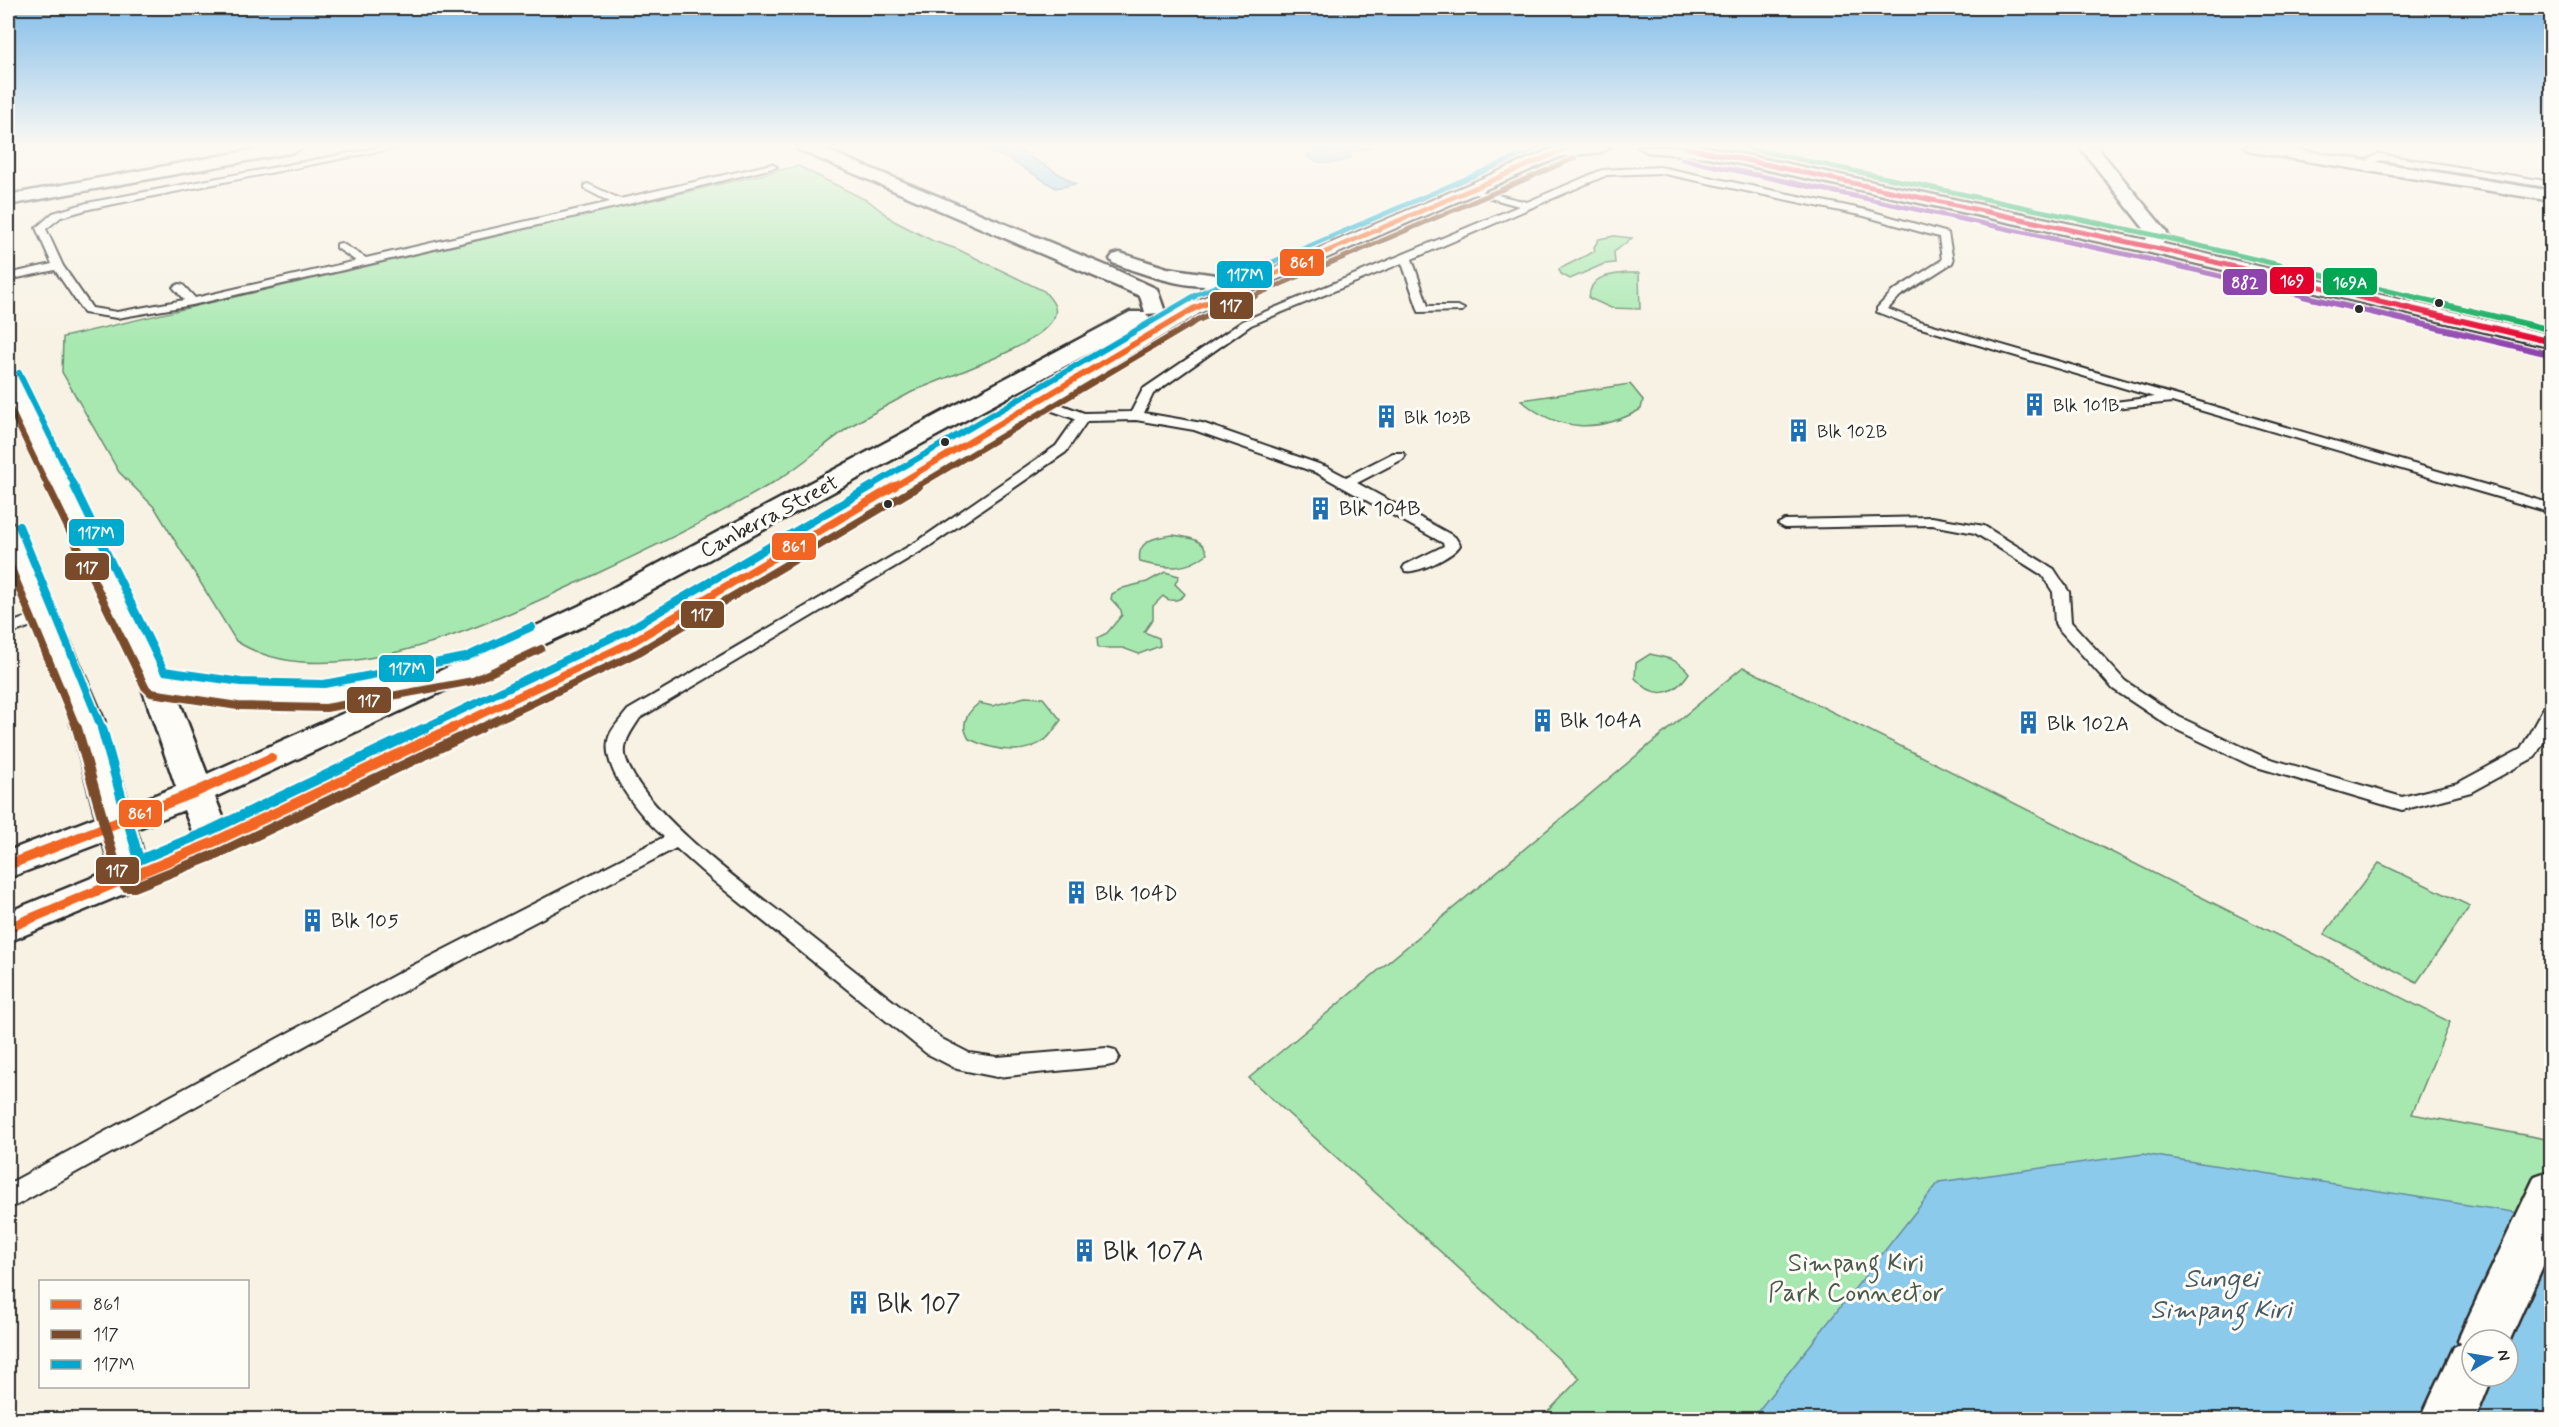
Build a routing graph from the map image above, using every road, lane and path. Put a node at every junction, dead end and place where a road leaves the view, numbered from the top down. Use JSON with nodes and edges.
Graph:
{"nodes":[{"id":1,"x":62,"y":214,"type":"edge"},
{"id":2,"x":571,"y":214,"type":"edge"},
{"id":3,"x":965,"y":214,"type":"edge"},
{"id":4,"x":1368,"y":214,"type":"edge"},
{"id":5,"x":1416,"y":214,"type":"edge"},
{"id":6,"x":1507,"y":214,"type":"edge"},
{"id":7,"x":1865,"y":214,"type":"edge"},
{"id":8,"x":1868,"y":214,"type":"edge"},
{"id":9,"x":2017,"y":214,"type":"edge"},
{"id":10,"x":2052,"y":214,"type":"edge"},
{"id":11,"x":2135,"y":214,"type":"edge"},
{"id":12,"x":1847,"y":222,"type":"dead end"},
{"id":13,"x":2155,"y":241,"type":"junction"},
{"id":14,"x":341,"y":246,"type":"dead end"},
{"id":15,"x":1106,"y":253,"type":"dead end"},
{"id":16,"x":1406,"y":258,"type":"junction"},
{"id":17,"x":365,"y":262,"type":"junction"},
{"id":18,"x":58,"y":266,"type":"junction"},
{"id":19,"x":8,"y":277,"type":"edge"},
{"id":20,"x":1216,"y":280,"type":"junction"},
{"id":21,"x":179,"y":287,"type":"dead end"},
{"id":22,"x":192,"y":302,"type":"junction"},
{"id":23,"x":1162,"y":304,"type":"junction"},
{"id":24,"x":1193,"y":309,"type":"junction"},
{"id":25,"x":1458,"y":309,"type":"dead end"},
{"id":26,"x":2552,"y":324,"type":"edge"},
{"id":27,"x":2552,"y":342,"type":"edge"},
{"id":28,"x":8,"y":378,"type":"edge"},
{"id":29,"x":2177,"y":399,"type":"junction"},
{"id":30,"x":1038,"y":401,"type":"junction"},
{"id":31,"x":2120,"y":405,"type":"dead end"},
{"id":32,"x":1136,"y":416,"type":"junction"},
{"id":33,"x":1083,"y":417,"type":"junction"},
{"id":34,"x":1398,"y":456,"type":"dead end"},
{"id":35,"x":1346,"y":483,"type":"junction"},
{"id":36,"x":2552,"y":509,"type":"edge"},
{"id":37,"x":1785,"y":524,"type":"dead end"},
{"id":38,"x":8,"y":531,"type":"edge"},
{"id":39,"x":1411,"y":568,"type":"dead end"},
{"id":40,"x":44,"y":616,"type":"junction"},
{"id":41,"x":8,"y":630,"type":"edge"},
{"id":42,"x":470,"y":669,"type":"junction"},
{"id":43,"x":156,"y":682,"type":"junction"},
{"id":44,"x":2552,"y":709,"type":"edge"},
{"id":45,"x":196,"y":792,"type":"junction"},
{"id":46,"x":116,"y":821,"type":"junction"},
{"id":47,"x":678,"y":838,"type":"junction"},
{"id":48,"x":214,"y":842,"type":"junction"},
{"id":49,"x":8,"y":865,"type":"edge"},
{"id":50,"x":131,"y":876,"type":"junction"},
{"id":51,"x":8,"y":928,"type":"edge"},
{"id":52,"x":1107,"y":1057,"type":"dead end"},
{"id":53,"x":2552,"y":1191,"type":"edge"},
{"id":54,"x":8,"y":1197,"type":"edge"},
{"id":55,"x":2489,"y":1328,"type":"edge"},
{"id":56,"x":2461,"y":1388,"type":"edge"},
{"id":57,"x":2447,"y":1419,"type":"edge"}],
"edges":[{"from":1,"to":18,"type":"lane"},
{"from":2,"to":17,"type":"lane"},
{"from":3,"to":23,"type":"street"},
{"from":4,"to":20,"type":"street","name":"Canberra Street"},
{"from":5,"to":24,"type":"street","name":"Canberra Street"},
{"from":6,"to":16,"type":"lane"},
{"from":7,"to":12,"type":"lane"},
{"from":8,"to":29,"type":"lane"},
{"from":9,"to":13,"type":"street"},
{"from":10,"to":13,"type":"street"},
{"from":11,"to":13,"type":"street"},
{"from":13,"to":26,"type":"street"},
{"from":13,"to":27,"type":"street"},
{"from":14,"to":17,"type":"lane"},
{"from":15,"to":20,"type":"street"},
{"from":16,"to":25,"type":"lane"},
{"from":16,"to":32,"type":"lane"},
{"from":17,"to":22,"type":"lane"},
{"from":18,"to":19,"type":"lane"},
{"from":18,"to":22,"type":"lane"},
{"from":20,"to":23,"type":"street","name":"Canberra Street"},
{"from":21,"to":22,"type":"lane"},
{"from":23,"to":24,"type":"street"},
{"from":23,"to":42,"type":"street","name":"Canberra Street"},
{"from":24,"to":30,"type":"street","name":"Canberra Street"},
{"from":28,"to":43,"type":"street"},
{"from":29,"to":31,"type":"lane"},
{"from":29,"to":36,"type":"lane"},
{"from":30,"to":33,"type":"lane"},
{"from":30,"to":48,"type":"street","name":"Canberra Street"},
{"from":32,"to":33,"type":"lane"},
{"from":32,"to":35,"type":"lane"},
{"from":33,"to":47,"type":"lane"},
{"from":34,"to":35,"type":"lane"},
{"from":35,"to":39,"type":"lane"},
{"from":37,"to":44,"type":"lane"},
{"from":38,"to":40,"type":"street"},
{"from":40,"to":41,"type":"lane"},
{"from":40,"to":46,"type":"street"},
{"from":42,"to":43,"type":"street"},
{"from":42,"to":45,"type":"street","name":"Canberra Street"},
{"from":43,"to":45,"type":"street"},
{"from":45,"to":46,"type":"street","name":"Canberra Street"},
{"from":45,"to":48,"type":"street"},
{"from":46,"to":49,"type":"street","name":"Canberra Street"},
{"from":46,"to":50,"type":"street"},
{"from":47,"to":52,"type":"lane"},
{"from":47,"to":54,"type":"lane"},
{"from":48,"to":50,"type":"street","name":"Canberra Street"},
{"from":50,"to":51,"type":"street","name":"Canberra Street"},
{"from":53,"to":55,"type":"street"},
{"from":56,"to":57,"type":"street"}]}
